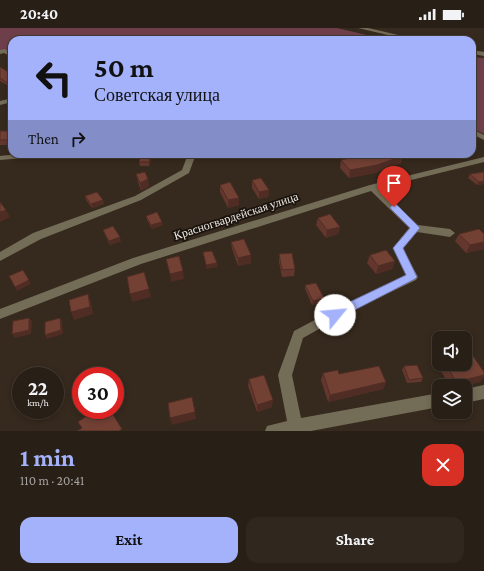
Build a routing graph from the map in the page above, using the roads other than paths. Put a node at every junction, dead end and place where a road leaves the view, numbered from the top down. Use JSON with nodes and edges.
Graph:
{"nodes":[{"id":1,"x":361,"y":28,"type":"edge"},
{"id":2,"x":398,"y":36,"type":"edge"},
{"id":3,"x":191,"y":158,"type":"edge"},
{"id":4,"x":484,"y":159,"type":"edge"},
{"id":5,"x":373,"y":187,"type":"junction"},
{"id":6,"x":415,"y":228,"type":"junction"},
{"id":7,"x":450,"y":233,"type":"dead end"},
{"id":8,"x":0,"y":256,"type":"edge"},
{"id":9,"x":0,"y":314,"type":"edge"},
{"id":10,"x":484,"y":392,"type":"edge"},
{"id":11,"x":472,"y":395,"type":"edge"},
{"id":12,"x":432,"y":401,"type":"edge"},
{"id":13,"x":295,"y":426,"type":"junction"},
{"id":14,"x":272,"y":431,"type":"edge"}],
"edges":[{"from":1,"to":2,"type":"street"},
{"from":3,"to":8,"type":"street"},
{"from":4,"to":5,"type":"street","name":"Красногвардейская улица"},
{"from":5,"to":6,"type":"street"},
{"from":5,"to":9,"type":"street","name":"Красногвардейская улица"},
{"from":6,"to":7,"type":"street"},
{"from":6,"to":13,"type":"street"},
{"from":10,"to":11,"type":"street"},
{"from":12,"to":13,"type":"street"},
{"from":13,"to":14,"type":"street"}]}
